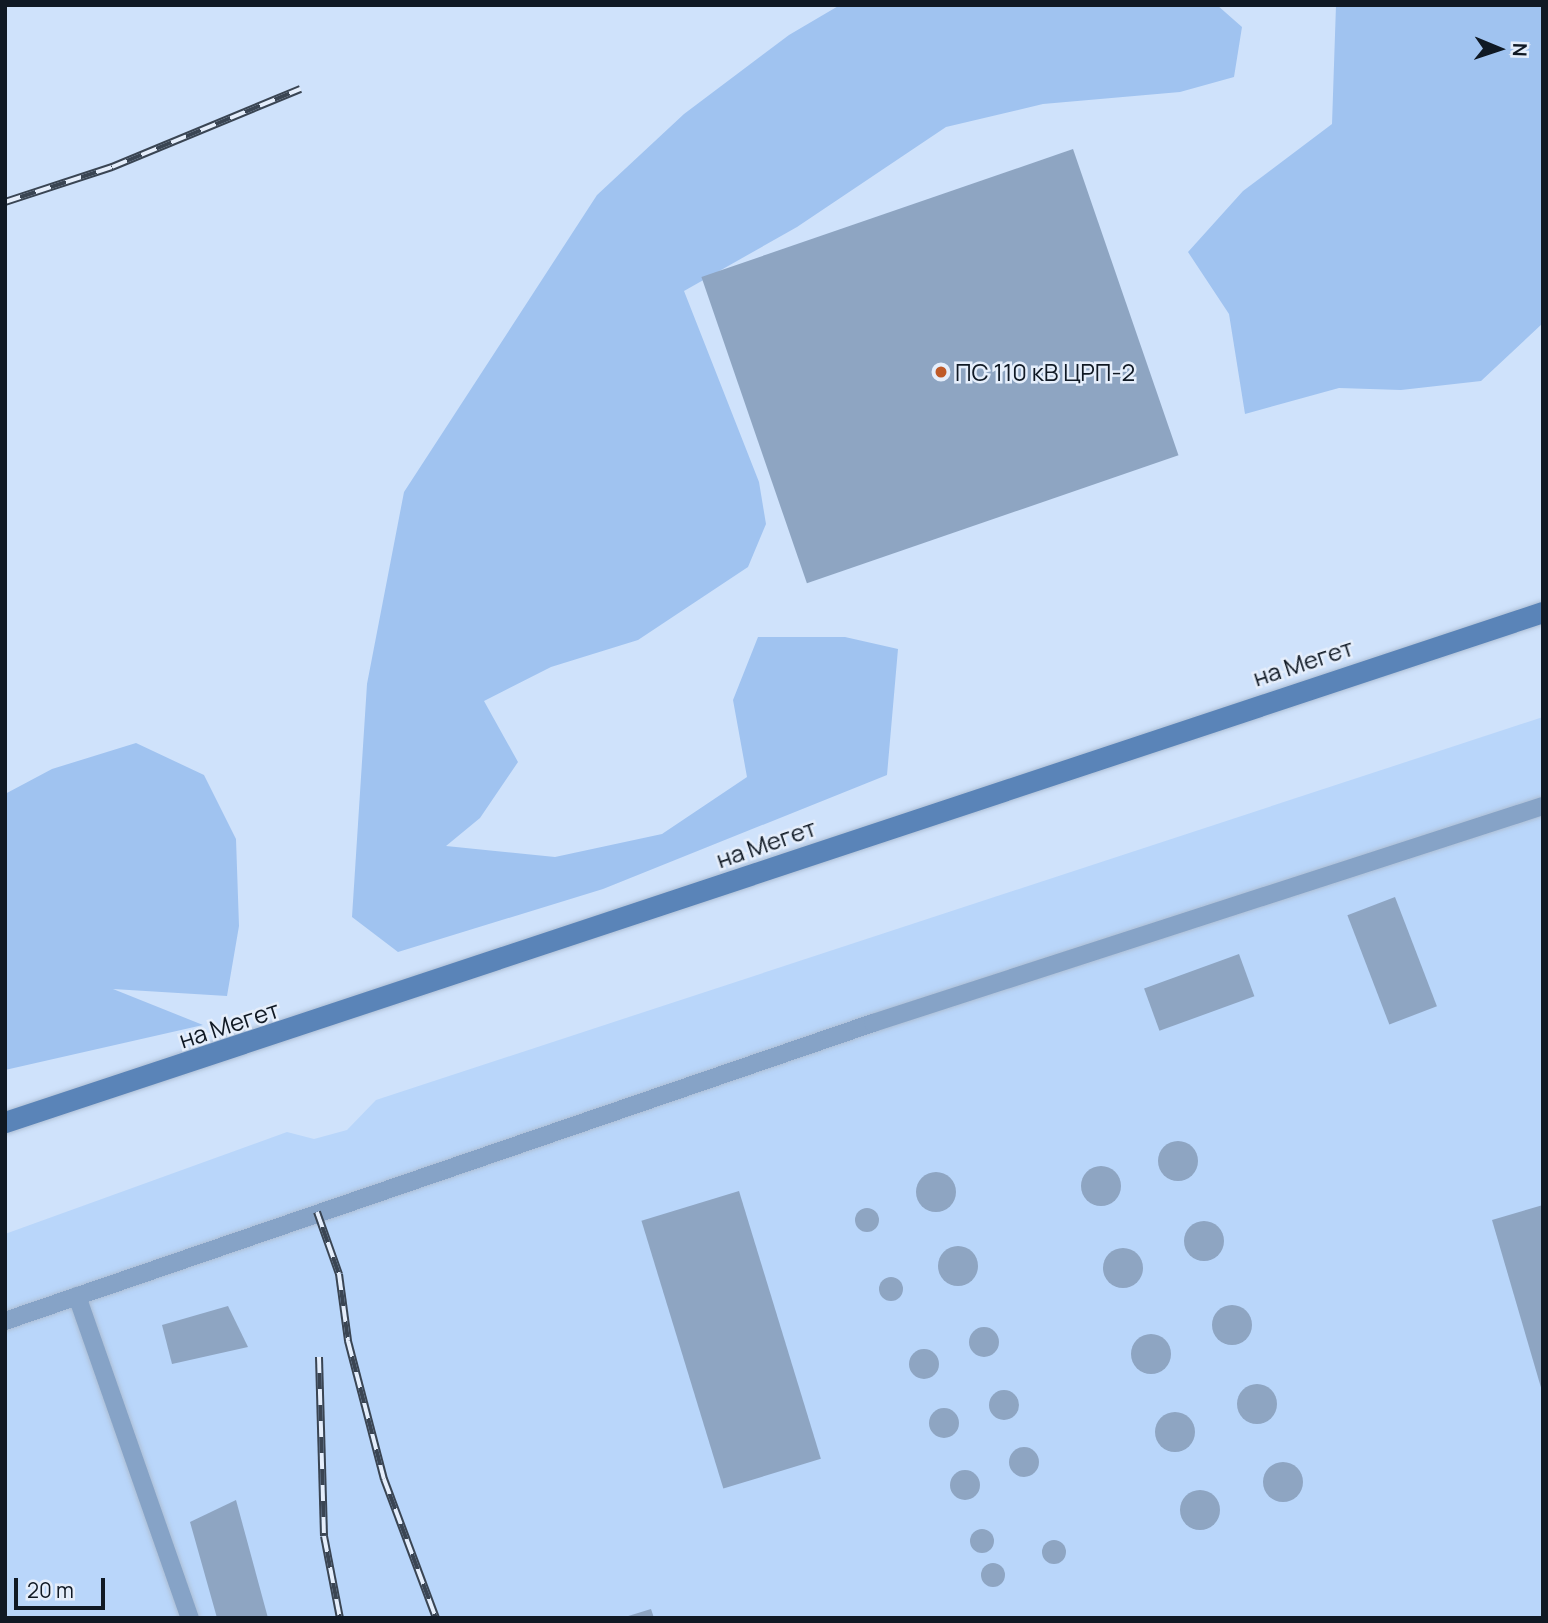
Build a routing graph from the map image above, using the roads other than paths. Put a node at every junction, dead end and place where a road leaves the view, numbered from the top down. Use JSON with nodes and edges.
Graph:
{"nodes":[{"id":1,"x":1543,"y":612,"type":"edge"},
{"id":2,"x":1543,"y":806,"type":"edge"},
{"id":3,"x":5,"y":1122,"type":"edge"},
{"id":4,"x":77,"y":1296,"type":"junction"},
{"id":5,"x":5,"y":1321,"type":"edge"},
{"id":6,"x":190,"y":1618,"type":"edge"}],
"edges":[{"from":1,"to":3,"type":"street","name":"на Мегет"},
{"from":2,"to":4,"type":"lane"},
{"from":4,"to":5,"type":"lane"},
{"from":4,"to":6,"type":"lane"}]}
